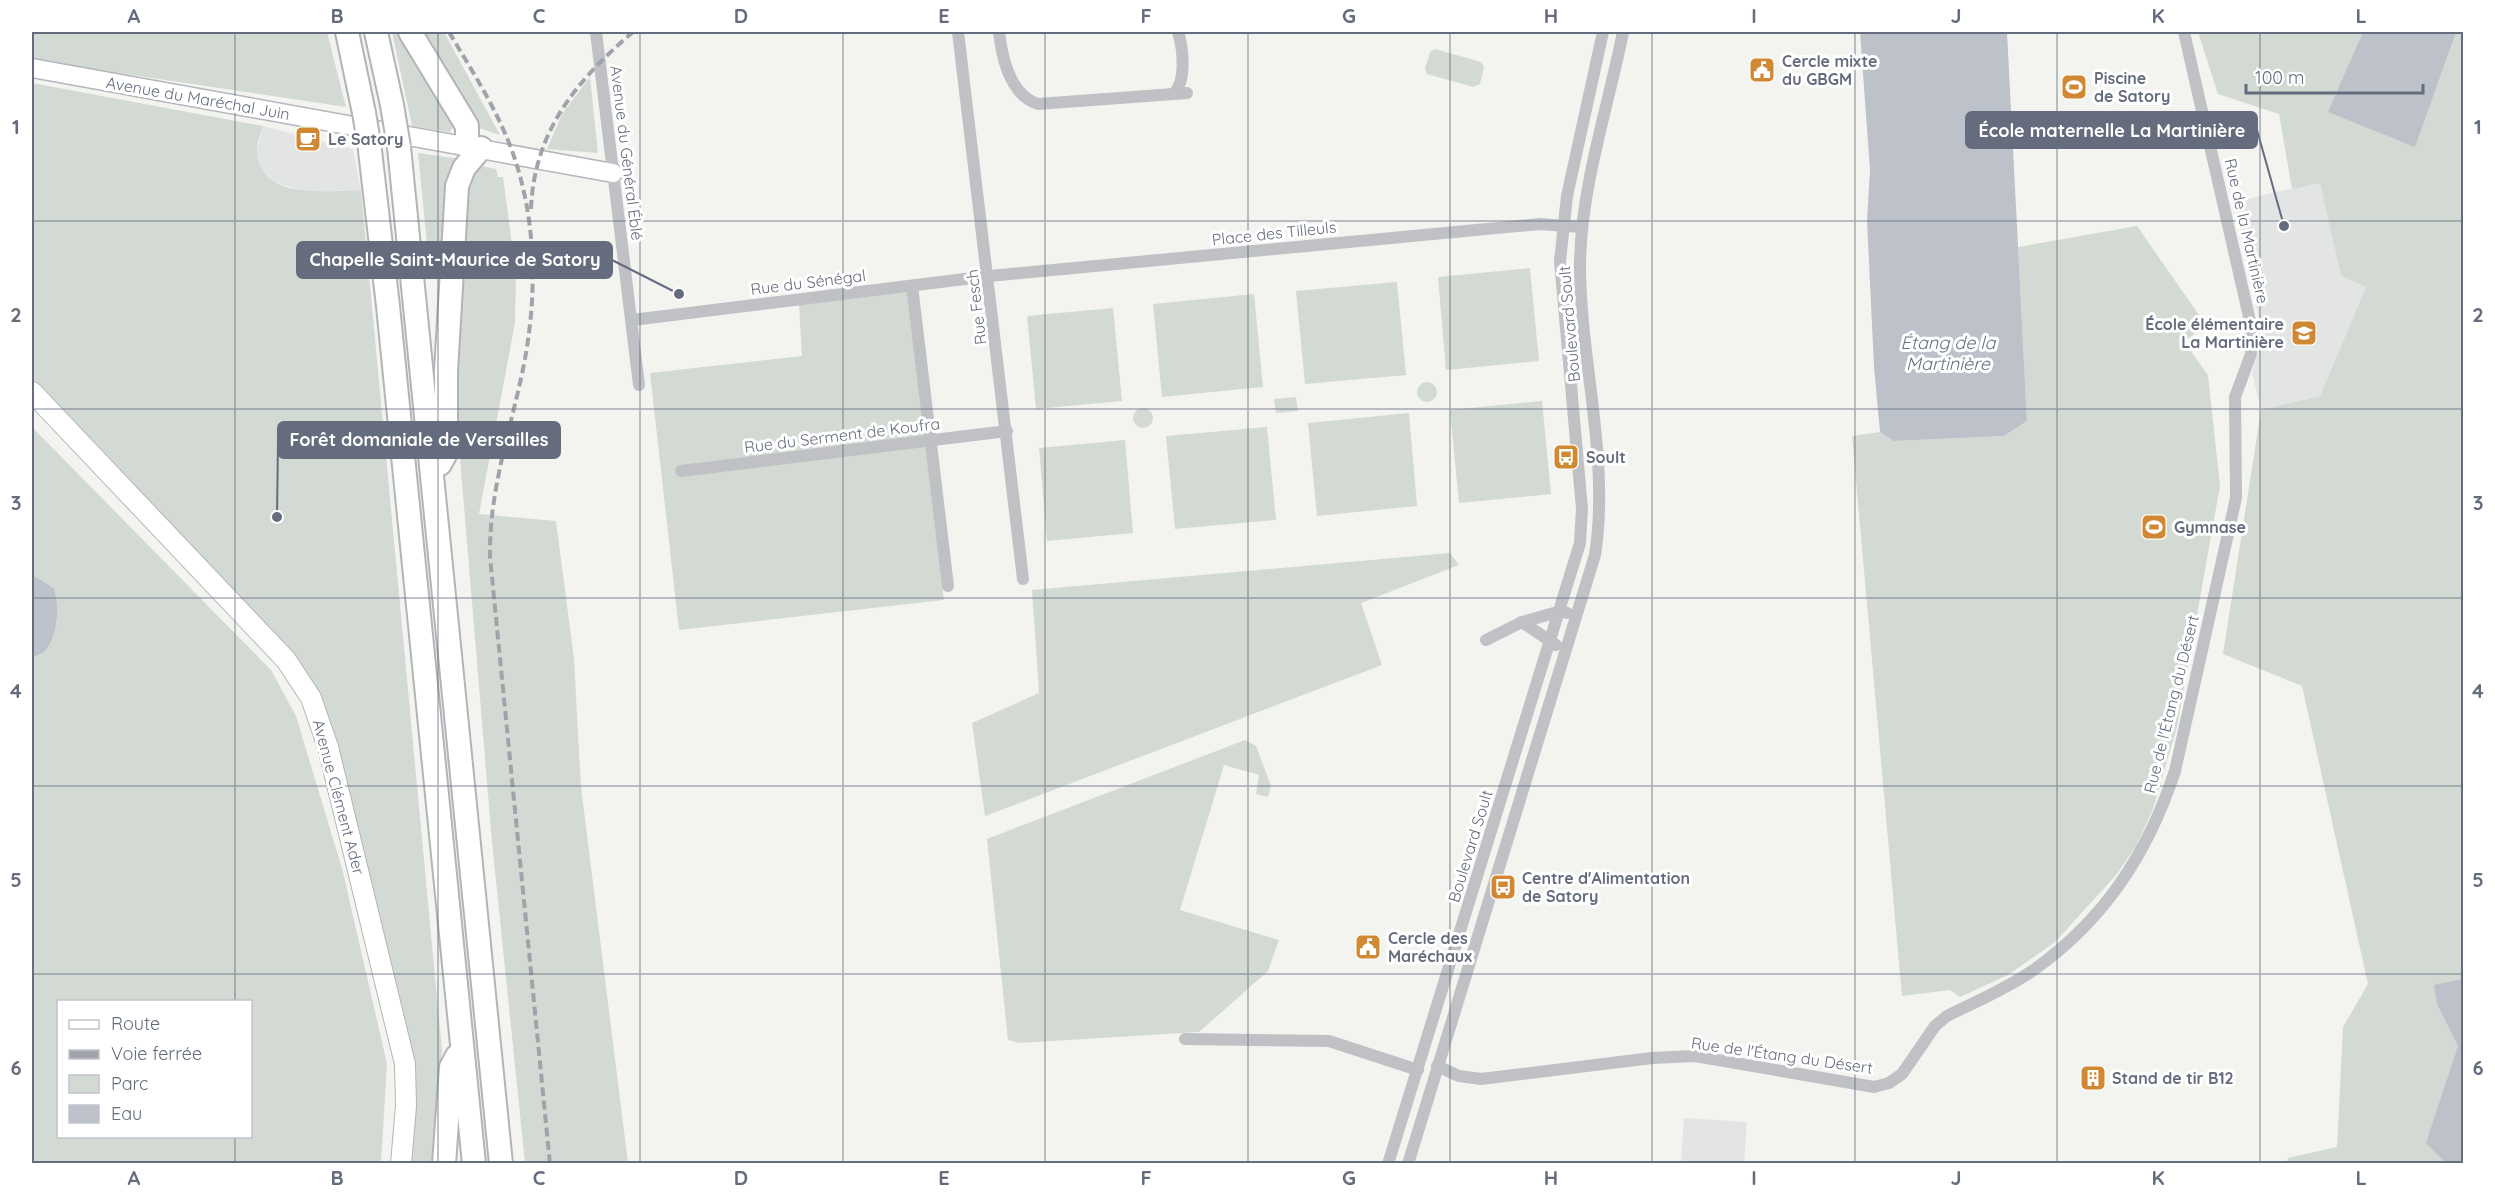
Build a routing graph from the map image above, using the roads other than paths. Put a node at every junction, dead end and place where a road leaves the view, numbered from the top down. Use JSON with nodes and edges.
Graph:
{"nodes":[{"id":1,"x":347,"y":32,"type":"edge"},
{"id":2,"x":376,"y":32,"type":"edge"},
{"id":3,"x":410,"y":32,"type":"edge"},
{"id":4,"x":596,"y":32,"type":"edge"},
{"id":5,"x":958,"y":32,"type":"edge"},
{"id":6,"x":999,"y":32,"type":"edge"},
{"id":7,"x":1178,"y":32,"type":"edge"},
{"id":8,"x":1603,"y":32,"type":"edge"},
{"id":9,"x":1623,"y":32,"type":"edge"},
{"id":10,"x":2184,"y":32,"type":"edge"},
{"id":11,"x":32,"y":68,"type":"edge"},
{"id":12,"x":1187,"y":93,"type":"dead end"},
{"id":13,"x":1173,"y":94,"type":"junction"},
{"id":14,"x":474,"y":147,"type":"junction"},
{"id":15,"x":614,"y":173,"type":"junction"},
{"id":16,"x":1562,"y":225,"type":"junction"},
{"id":17,"x":1581,"y":227,"type":"junction"},
{"id":18,"x":989,"y":276,"type":"junction"},
{"id":19,"x":912,"y":286,"type":"junction"},
{"id":20,"x":632,"y":320,"type":"junction"},
{"id":21,"x":1586,"y":337,"type":"junction"},
{"id":22,"x":1566,"y":338,"type":"junction"},
{"id":23,"x":2247,"y":368,"type":"joint"},
{"id":24,"x":639,"y":385,"type":"dead end"},
{"id":25,"x":32,"y":392,"type":"edge"},
{"id":26,"x":32,"y":405,"type":"edge"},
{"id":27,"x":1007,"y":431,"type":"junction"},
{"id":28,"x":930,"y":440,"type":"junction"},
{"id":29,"x":681,"y":471,"type":"dead end"},
{"id":30,"x":434,"y":476,"type":"junction"},
{"id":31,"x":1023,"y":579,"type":"dead end"},
{"id":32,"x":948,"y":586,"type":"dead end"},
{"id":33,"x":1561,"y":612,"type":"junction"},
{"id":34,"x":1577,"y":615,"type":"junction"},
{"id":35,"x":1522,"y":622,"type":"junction"},
{"id":36,"x":1486,"y":640,"type":"dead end"},
{"id":37,"x":1551,"y":642,"type":"junction"},
{"id":38,"x":1568,"y":645,"type":"junction"},
{"id":39,"x":1185,"y":1040,"type":"dead end"},
{"id":40,"x":461,"y":1047,"type":"junction"},
{"id":41,"x":1437,"y":1066,"type":"junction"},
{"id":42,"x":1418,"y":1070,"type":"junction"},
{"id":43,"x":391,"y":1164,"type":"edge"},
{"id":44,"x":401,"y":1164,"type":"edge"},
{"id":45,"x":444,"y":1164,"type":"edge"},
{"id":46,"x":474,"y":1164,"type":"edge"},
{"id":47,"x":501,"y":1164,"type":"edge"},
{"id":48,"x":1388,"y":1164,"type":"edge"},
{"id":49,"x":1408,"y":1164,"type":"edge"}],
"edges":[{"from":1,"to":40,"type":"highway","bridge":true},
{"from":2,"to":30,"type":"highway","bridge":true},
{"from":3,"to":14,"type":"highway"},
{"from":4,"to":15,"type":"street","name":"Avenue du Général Éblé"},
{"from":5,"to":18,"type":"street","name":"Rue Fesch"},
{"from":6,"to":13,"type":"street"},
{"from":7,"to":13,"type":"street"},
{"from":8,"to":16,"type":"street","name":"Boulevard Soult"},
{"from":9,"to":17,"type":"street","name":"Boulevard Soult"},
{"from":10,"to":23,"type":"street","name":"Rue de la Martinière"},
{"from":11,"to":14,"type":"street","name":"Avenue du Maréchal Juin"},
{"from":12,"to":13,"type":"street"},
{"from":14,"to":15,"type":"street","name":"Avenue du Maréchal Juin"},
{"from":14,"to":30,"type":"highway"},
{"from":15,"to":20,"type":"street","name":"Avenue du Général Éblé"},
{"from":16,"to":17,"type":"street","name":"Place des Tilleuls"},
{"from":16,"to":18,"type":"street","name":"Place des Tilleuls"},
{"from":16,"to":22,"type":"street","name":"Boulevard Soult"},
{"from":17,"to":21,"type":"street","name":"Boulevard Soult"},
{"from":18,"to":19,"type":"street","name":"Rue du Sénégal"},
{"from":18,"to":27,"type":"street","name":"Rue Fesch"},
{"from":19,"to":20,"type":"street","name":"Rue du Sénégal"},
{"from":19,"to":28,"type":"street"},
{"from":20,"to":24,"type":"street","name":"Avenue du Général Éblé"},
{"from":21,"to":22,"type":"street"},
{"from":21,"to":34,"type":"street","name":"Boulevard Soult"},
{"from":22,"to":33,"type":"street","name":"Boulevard Soult"},
{"from":23,"to":41,"type":"street","name":"Rue de l'Étang du Désert"},
{"from":25,"to":44,"type":"main road","name":"Avenue Clément Ader"},
{"from":26,"to":43,"type":"main road","name":"Avenue Clément Ader"},
{"from":27,"to":28,"type":"street","name":"Rue du Serment de Koufra"},
{"from":27,"to":31,"type":"street","name":"Rue Fesch"},
{"from":28,"to":29,"type":"street","name":"Rue du Serment de Koufra"},
{"from":28,"to":32,"type":"street"},
{"from":30,"to":47,"type":"highway"},
{"from":33,"to":34,"type":"street"},
{"from":33,"to":35,"type":"street"},
{"from":33,"to":37,"type":"street","name":"Boulevard Soult"},
{"from":34,"to":38,"type":"street","name":"Boulevard Soult"},
{"from":35,"to":36,"type":"street"},
{"from":35,"to":37,"type":"street"},
{"from":37,"to":38,"type":"street"},
{"from":37,"to":42,"type":"street","name":"Boulevard Soult"},
{"from":38,"to":41,"type":"street","name":"Boulevard Soult"},
{"from":39,"to":42,"type":"street"},
{"from":40,"to":45,"type":"highway"},
{"from":40,"to":46,"type":"highway"},
{"from":41,"to":49,"type":"street","name":"Boulevard Soult"},
{"from":42,"to":48,"type":"street","name":"Boulevard Soult"}]}
